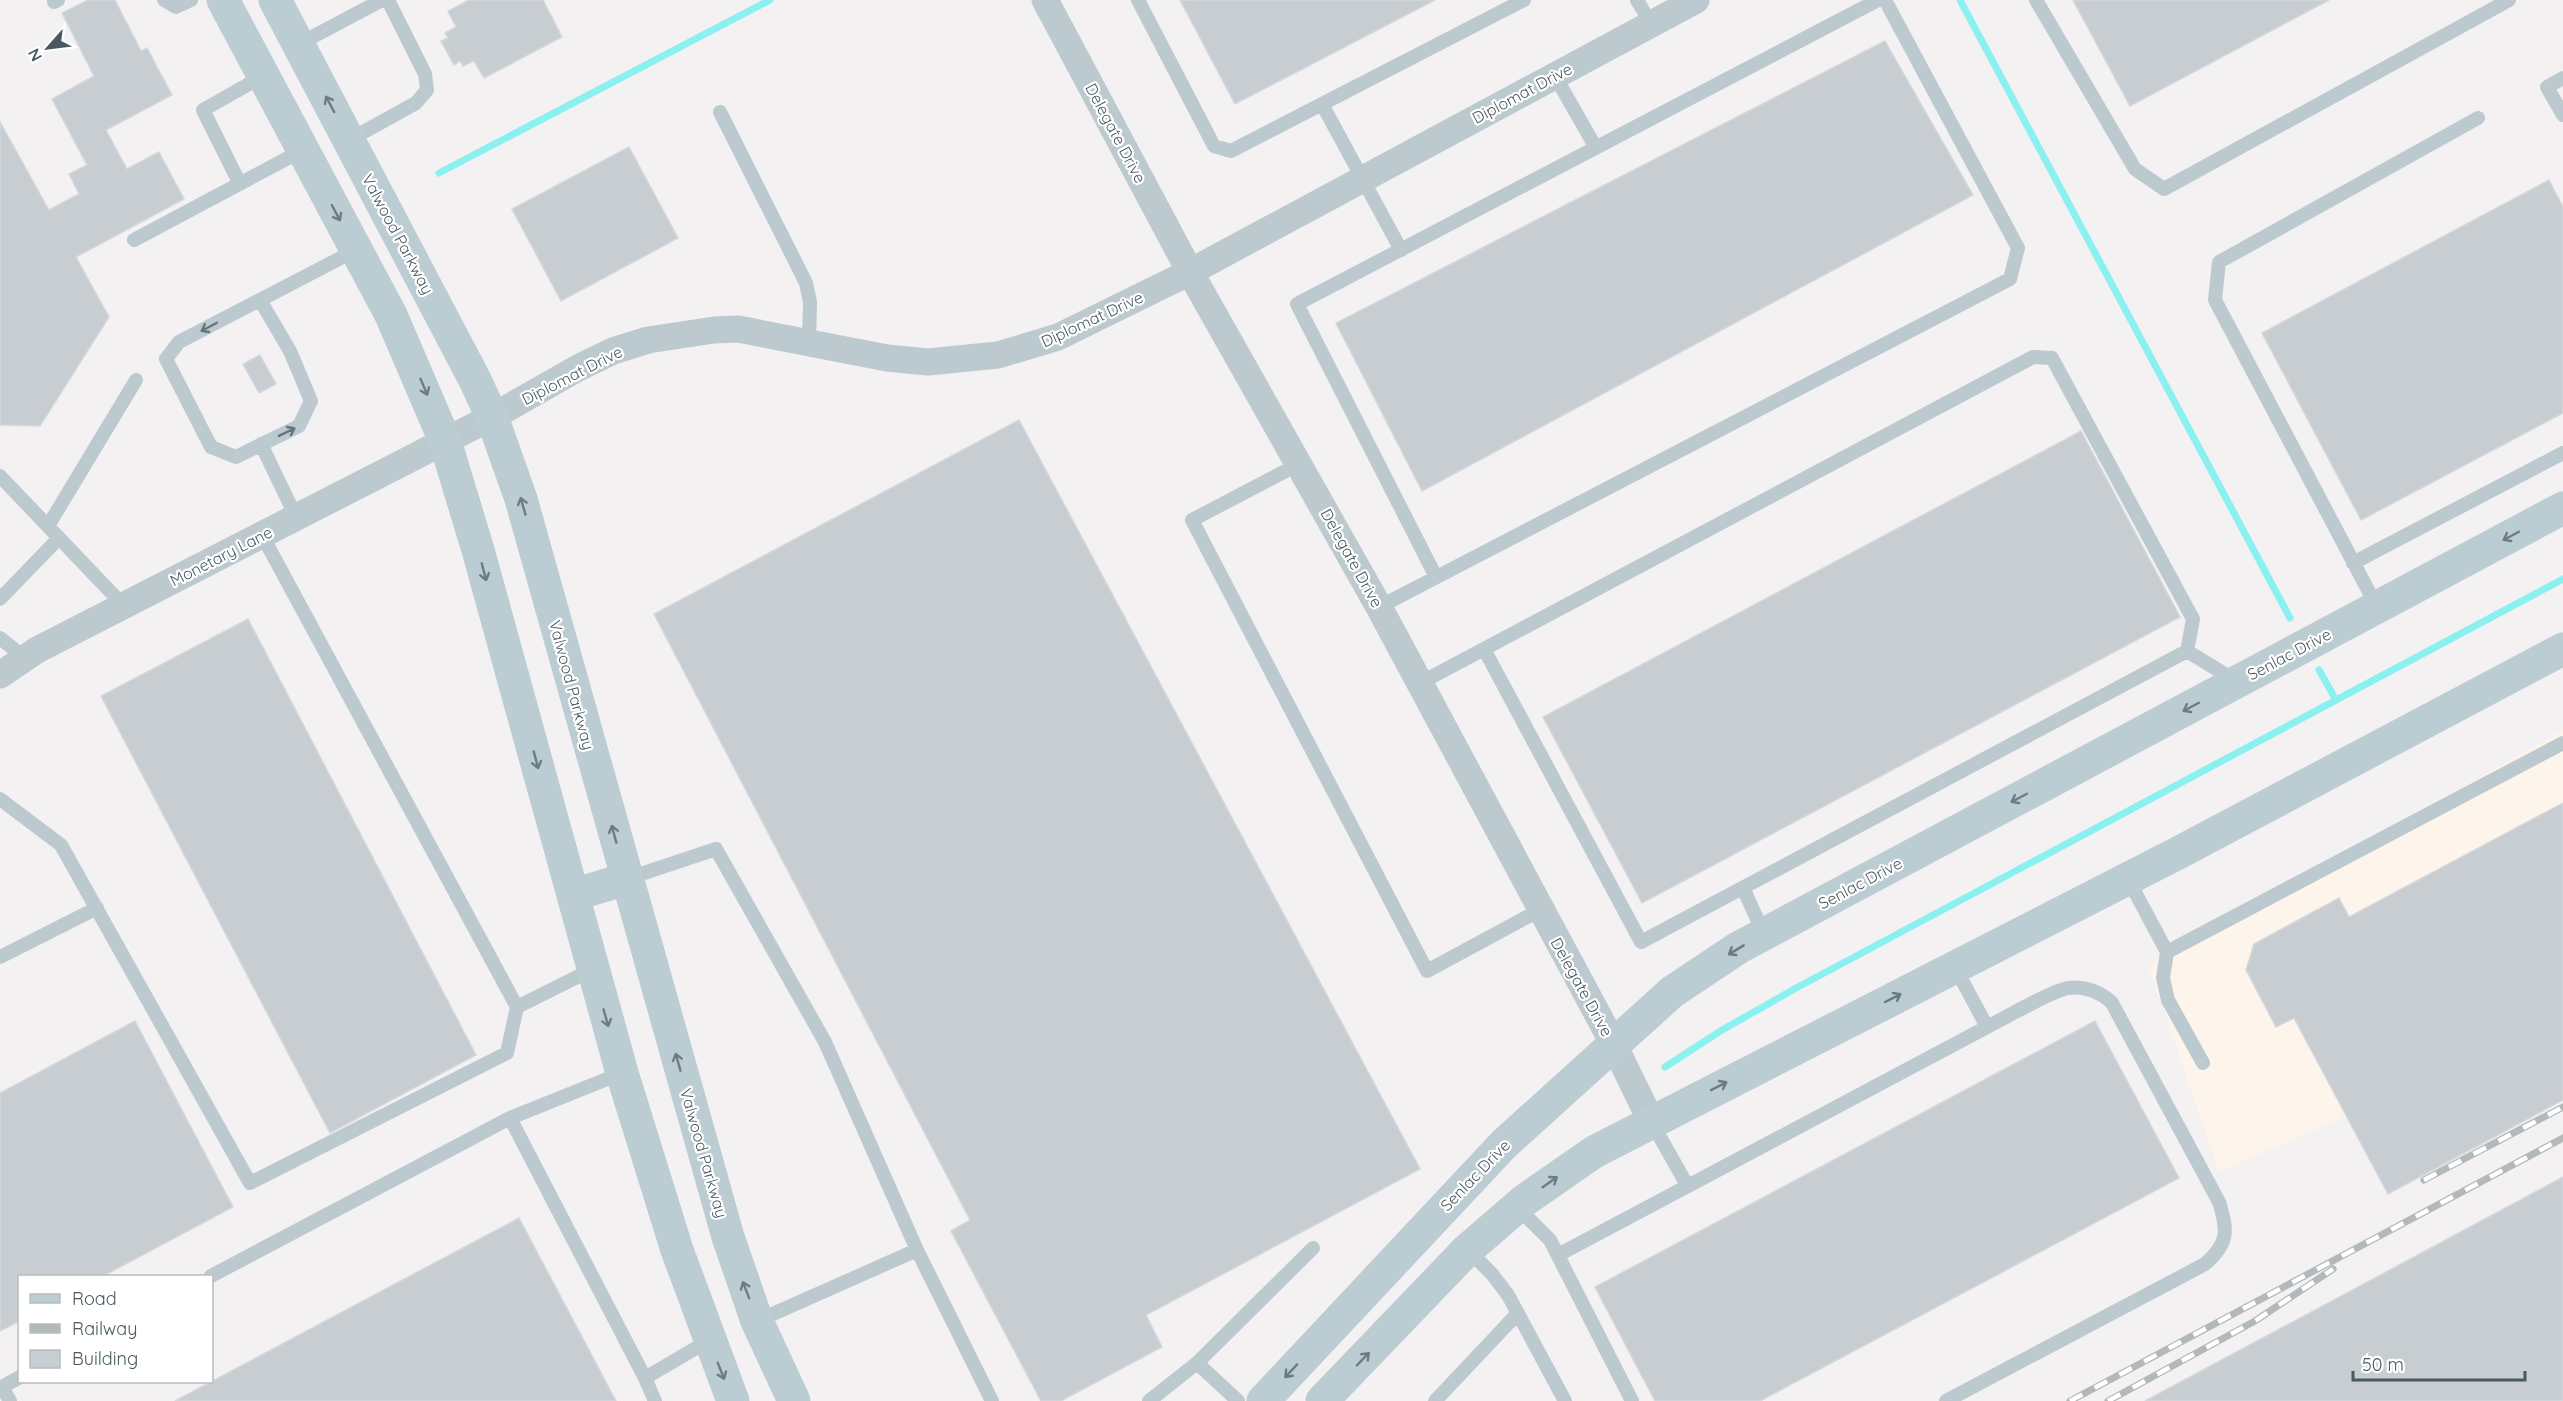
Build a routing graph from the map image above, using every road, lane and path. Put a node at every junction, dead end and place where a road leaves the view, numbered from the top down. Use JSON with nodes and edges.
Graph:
{"nodes":[{"id":1,"x":164,"y":0,"type":"edge"},
{"id":2,"x":191,"y":0,"type":"edge"},
{"id":3,"x":224,"y":0,"type":"edge"},
{"id":4,"x":275,"y":0,"type":"edge"},
{"id":5,"x":382,"y":0,"type":"edge"},
{"id":6,"x":388,"y":0,"type":"edge"},
{"id":7,"x":1045,"y":0,"type":"edge"},
{"id":8,"x":1138,"y":0,"type":"edge"},
{"id":9,"x":1524,"y":0,"type":"edge"},
{"id":10,"x":1637,"y":0,"type":"edge"},
{"id":11,"x":1696,"y":0,"type":"edge"},
{"id":12,"x":1878,"y":0,"type":"edge"},
{"id":13,"x":1885,"y":0,"type":"edge"},
{"id":14,"x":2036,"y":0,"type":"edge"},
{"id":15,"x":2509,"y":0,"type":"edge"},
{"id":16,"x":1651,"y":24,"type":"junction"},
{"id":17,"x":298,"y":44,"type":"junction"},
{"id":18,"x":263,"y":76,"type":"junction"},
{"id":19,"x":1555,"y":76,"type":"junction"},
{"id":20,"x":2563,"y":78,"type":"edge"},
{"id":21,"x":1322,"y":104,"type":"junction"},
{"id":22,"x":720,"y":112,"type":"dead end"},
{"id":23,"x":2563,"y":115,"type":"edge"},
{"id":24,"x":2478,"y":118,"type":"dead end"},
{"id":25,"x":349,"y":140,"type":"junction"},
{"id":26,"x":1596,"y":148,"type":"junction"},
{"id":27,"x":306,"y":156,"type":"junction"},
{"id":28,"x":1364,"y":177,"type":"junction"},
{"id":29,"x":240,"y":184,"type":"junction"},
{"id":30,"x":134,"y":240,"type":"dead end"},
{"id":31,"x":356,"y":250,"type":"junction"},
{"id":32,"x":1401,"y":250,"type":"junction"},
{"id":33,"x":1190,"y":272,"type":"junction"},
{"id":34,"x":260,"y":300,"type":"junction"},
{"id":35,"x":809,"y":342,"type":"junction"},
{"id":36,"x":136,"y":380,"type":"dead end"},
{"id":37,"x":492,"y":417,"type":"junction"},
{"id":38,"x":445,"y":441,"type":"junction"},
{"id":39,"x":261,"y":444,"type":"junction"},
{"id":40,"x":2563,"y":453,"type":"edge"},
{"id":41,"x":1299,"y":464,"type":"junction"},
{"id":42,"x":0,"y":476,"type":"edge"},
{"id":43,"x":2563,"y":508,"type":"edge"},
{"id":44,"x":296,"y":517,"type":"junction"},
{"id":45,"x":48,"y":526,"type":"junction"},
{"id":46,"x":262,"y":536,"type":"junction"},
{"id":47,"x":59,"y":538,"type":"junction"},
{"id":48,"x":2354,"y":563,"type":"junction"},
{"id":49,"x":1436,"y":577,"type":"junction"},
{"id":50,"x":0,"y":599,"type":"edge"},
{"id":51,"x":124,"y":606,"type":"junction"},
{"id":52,"x":1379,"y":607,"type":"junction"},
{"id":53,"x":2377,"y":608,"type":"junction"},
{"id":54,"x":0,"y":638,"type":"edge"},
{"id":55,"x":1484,"y":649,"type":"junction"},
{"id":56,"x":2563,"y":649,"type":"edge"},
{"id":57,"x":2187,"y":651,"type":"junction"},
{"id":58,"x":25,"y":658,"type":"junction"},
{"id":59,"x":0,"y":675,"type":"edge"},
{"id":60,"x":2237,"y":682,"type":"junction"},
{"id":61,"x":1420,"y":683,"type":"junction"},
{"id":62,"x":2563,"y":743,"type":"edge"},
{"id":63,"x":2,"y":805,"type":"edge"},
{"id":64,"x":626,"y":879,"type":"junction"},
{"id":65,"x":2128,"y":879,"type":"junction"},
{"id":66,"x":1743,"y":888,"type":"junction"},
{"id":67,"x":573,"y":895,"type":"junction"},
{"id":68,"x":97,"y":908,"type":"junction"},
{"id":69,"x":1540,"y":910,"type":"junction"},
{"id":70,"x":1764,"y":934,"type":"junction"},
{"id":71,"x":2167,"y":952,"type":"junction"},
{"id":72,"x":0,"y":957,"type":"edge"},
{"id":73,"x":1955,"y":967,"type":"junction"},
{"id":74,"x":593,"y":969,"type":"junction"},
{"id":75,"x":517,"y":1007,"type":"junction"},
{"id":76,"x":1987,"y":1027,"type":"junction"},
{"id":77,"x":1613,"y":1043,"type":"junction"},
{"id":78,"x":2203,"y":1063,"type":"dead end"},
{"id":79,"x":622,"y":1072,"type":"junction"},
{"id":80,"x":510,"y":1118,"type":"junction"},
{"id":81,"x":1651,"y":1121,"type":"junction"},
{"id":82,"x":1687,"y":1185,"type":"junction"},
{"id":83,"x":1517,"y":1207,"type":"junction"},
{"id":84,"x":1313,"y":1248,"type":"dead end"},
{"id":85,"x":917,"y":1250,"type":"junction"},
{"id":86,"x":1467,"y":1250,"type":"junction"},
{"id":87,"x":1558,"y":1255,"type":"junction"},
{"id":88,"x":212,"y":1275,"type":"edge"},
{"id":89,"x":1518,"y":1313,"type":"junction"},
{"id":90,"x":758,"y":1321,"type":"junction"},
{"id":91,"x":708,"y":1341,"type":"junction"},
{"id":92,"x":1197,"y":1363,"type":"junction"},
{"id":93,"x":18,"y":1378,"type":"edge"},
{"id":94,"x":645,"y":1378,"type":"junction"},
{"id":95,"x":1,"y":1387,"type":"edge"},
{"id":96,"x":10,"y":1401,"type":"edge"},
{"id":97,"x":655,"y":1401,"type":"edge"},
{"id":98,"x":733,"y":1401,"type":"edge"},
{"id":99,"x":794,"y":1401,"type":"edge"},
{"id":100,"x":992,"y":1401,"type":"edge"},
{"id":101,"x":1149,"y":1401,"type":"edge"},
{"id":102,"x":1238,"y":1401,"type":"edge"},
{"id":103,"x":1263,"y":1401,"type":"edge"},
{"id":104,"x":1322,"y":1401,"type":"edge"},
{"id":105,"x":1435,"y":1401,"type":"edge"},
{"id":106,"x":1565,"y":1401,"type":"edge"},
{"id":107,"x":1632,"y":1401,"type":"edge"},
{"id":108,"x":1946,"y":1401,"type":"edge"}],
"edges":[{"from":1,"to":2,"type":"lane"},
{"from":3,"to":18,"type":"main road"},
{"from":4,"to":17,"type":"main road","name":"Valwood Parkway"},
{"from":5,"to":17,"type":"lane"},
{"from":6,"to":25,"type":"lane"},
{"from":7,"to":33,"type":"street","name":"Delegate Drive"},
{"from":8,"to":21,"type":"lane"},
{"from":9,"to":21,"type":"lane"},
{"from":10,"to":16,"type":"lane"},
{"from":11,"to":16,"type":"street","name":"Diplomat Drive"},
{"from":12,"to":26,"type":"lane"},
{"from":13,"to":49,"type":"lane"},
{"from":14,"to":15,"type":"lane"},
{"from":16,"to":19,"type":"street","name":"Diplomat Drive"},
{"from":25,"to":17,"type":"main road","name":"Valwood Parkway","one_way":true},
{"from":18,"to":27,"type":"main road"},
{"from":18,"to":29,"type":"lane"},
{"from":19,"to":26,"type":"lane"},
{"from":19,"to":28,"type":"street","name":"Diplomat Drive"},
{"from":20,"to":23,"type":"lane"},
{"from":21,"to":28,"type":"lane"},
{"from":22,"to":35,"type":"lane"},
{"from":24,"to":48,"type":"lane"},
{"from":25,"to":27,"type":"main road"},
{"from":25,"to":37,"type":"main road","name":"Valwood Parkway"},
{"from":26,"to":32,"type":"lane"},
{"from":27,"to":29,"type":"lane"},
{"from":27,"to":31,"type":"main road","one_way":true},
{"from":28,"to":32,"type":"lane"},
{"from":28,"to":33,"type":"street","name":"Diplomat Drive"},
{"from":29,"to":30,"type":"lane"},
{"from":31,"to":34,"type":"lane"},
{"from":31,"to":38,"type":"main road","one_way":true},
{"from":32,"to":49,"type":"lane"},
{"from":33,"to":35,"type":"street","name":"Diplomat Drive"},
{"from":33,"to":41,"type":"street","name":"Delegate Drive"},
{"from":39,"to":34,"type":"lane","one_way":true},
{"from":34,"to":39,"type":"lane","one_way":true},
{"from":35,"to":37,"type":"street","name":"Diplomat Drive"},
{"from":36,"to":45,"type":"lane"},
{"from":37,"to":38,"type":"street","name":"Diplomat Drive"},
{"from":64,"to":37,"type":"main road","name":"Valwood Parkway","one_way":true},
{"from":38,"to":44,"type":"street","name":"Monetary Lane"},
{"from":38,"to":67,"type":"main road","one_way":true},
{"from":39,"to":44,"type":"lane"},
{"from":40,"to":48,"type":"lane"},
{"from":41,"to":52,"type":"street","name":"Delegate Drive"},
{"from":41,"to":69,"type":"lane"},
{"from":42,"to":45,"type":"lane"},
{"from":43,"to":53,"type":"main road","name":"Senlac Drive","one_way":true},
{"from":44,"to":46,"type":"street","name":"Monetary Lane"},
{"from":45,"to":47,"type":"lane"},
{"from":46,"to":51,"type":"street","name":"Monetary Lane"},
{"from":46,"to":75,"type":"lane"},
{"from":47,"to":50,"type":"lane"},
{"from":47,"to":51,"type":"lane"},
{"from":48,"to":53,"type":"lane"},
{"from":49,"to":52,"type":"lane"},
{"from":51,"to":58,"type":"street","name":"Monetary Lane"},
{"from":52,"to":61,"type":"street","name":"Delegate Drive"},
{"from":53,"to":60,"type":"main road","name":"Senlac Drive"},
{"from":54,"to":58,"type":"lane"},
{"from":55,"to":57,"type":"lane"},
{"from":55,"to":61,"type":"lane"},
{"from":55,"to":66,"type":"lane"},
{"from":56,"to":65,"type":"main road"},
{"from":57,"to":60,"type":"lane"},
{"from":57,"to":66,"type":"lane"},
{"from":58,"to":59,"type":"street","name":"Monetary Lane"},
{"from":60,"to":70,"type":"main road","name":"Senlac Drive","one_way":true},
{"from":61,"to":69,"type":"street","name":"Delegate Drive"},
{"from":62,"to":71,"type":"lane"},
{"from":63,"to":68,"type":"lane"},
{"from":64,"to":67,"type":"main road"},
{"from":64,"to":85,"type":"lane"},
{"from":90,"to":64,"type":"main road","name":"Valwood Parkway","one_way":true},
{"from":65,"to":71,"type":"lane"},
{"from":65,"to":73,"type":"main road"},
{"from":66,"to":70,"type":"lane"},
{"from":67,"to":74,"type":"main road"},
{"from":68,"to":72,"type":"lane"},
{"from":68,"to":75,"type":"lane"},
{"from":69,"to":77,"type":"street","name":"Delegate Drive"},
{"from":70,"to":77,"type":"main road","name":"Senlac Drive","one_way":true},
{"from":71,"to":78,"type":"lane"},
{"from":73,"to":76,"type":"lane"},
{"from":81,"to":73,"type":"main road","one_way":true},
{"from":74,"to":75,"type":"lane"},
{"from":74,"to":79,"type":"main road","one_way":true},
{"from":76,"to":82,"type":"lane"},
{"from":76,"to":108,"type":"lane"},
{"from":77,"to":81,"type":"street","name":"Delegate Drive"},
{"from":77,"to":103,"type":"main road","name":"Senlac Drive","one_way":true},
{"from":79,"to":80,"type":"lane"},
{"from":79,"to":91,"type":"main road"},
{"from":80,"to":88,"type":"lane"},
{"from":80,"to":94,"type":"lane"},
{"from":81,"to":82,"type":"lane"},
{"from":83,"to":81,"type":"main road","one_way":true},
{"from":82,"to":87,"type":"lane"},
{"from":83,"to":86,"type":"main road"},
{"from":83,"to":87,"type":"lane"},
{"from":84,"to":92,"type":"lane"},
{"from":85,"to":90,"type":"lane"},
{"from":85,"to":100,"type":"lane"},
{"from":86,"to":89,"type":"lane"},
{"from":104,"to":86,"type":"main road","one_way":true},
{"from":87,"to":107,"type":"lane"},
{"from":89,"to":105,"type":"lane"},
{"from":89,"to":106,"type":"lane"},
{"from":90,"to":91,"type":"main road"},
{"from":90,"to":99,"type":"main road","name":"Valwood Parkway"},
{"from":91,"to":94,"type":"lane"},
{"from":91,"to":98,"type":"main road","one_way":true},
{"from":92,"to":101,"type":"lane"},
{"from":92,"to":102,"type":"lane"},
{"from":93,"to":95,"type":"lane"},
{"from":94,"to":97,"type":"lane"},
{"from":95,"to":96,"type":"lane"}]}
